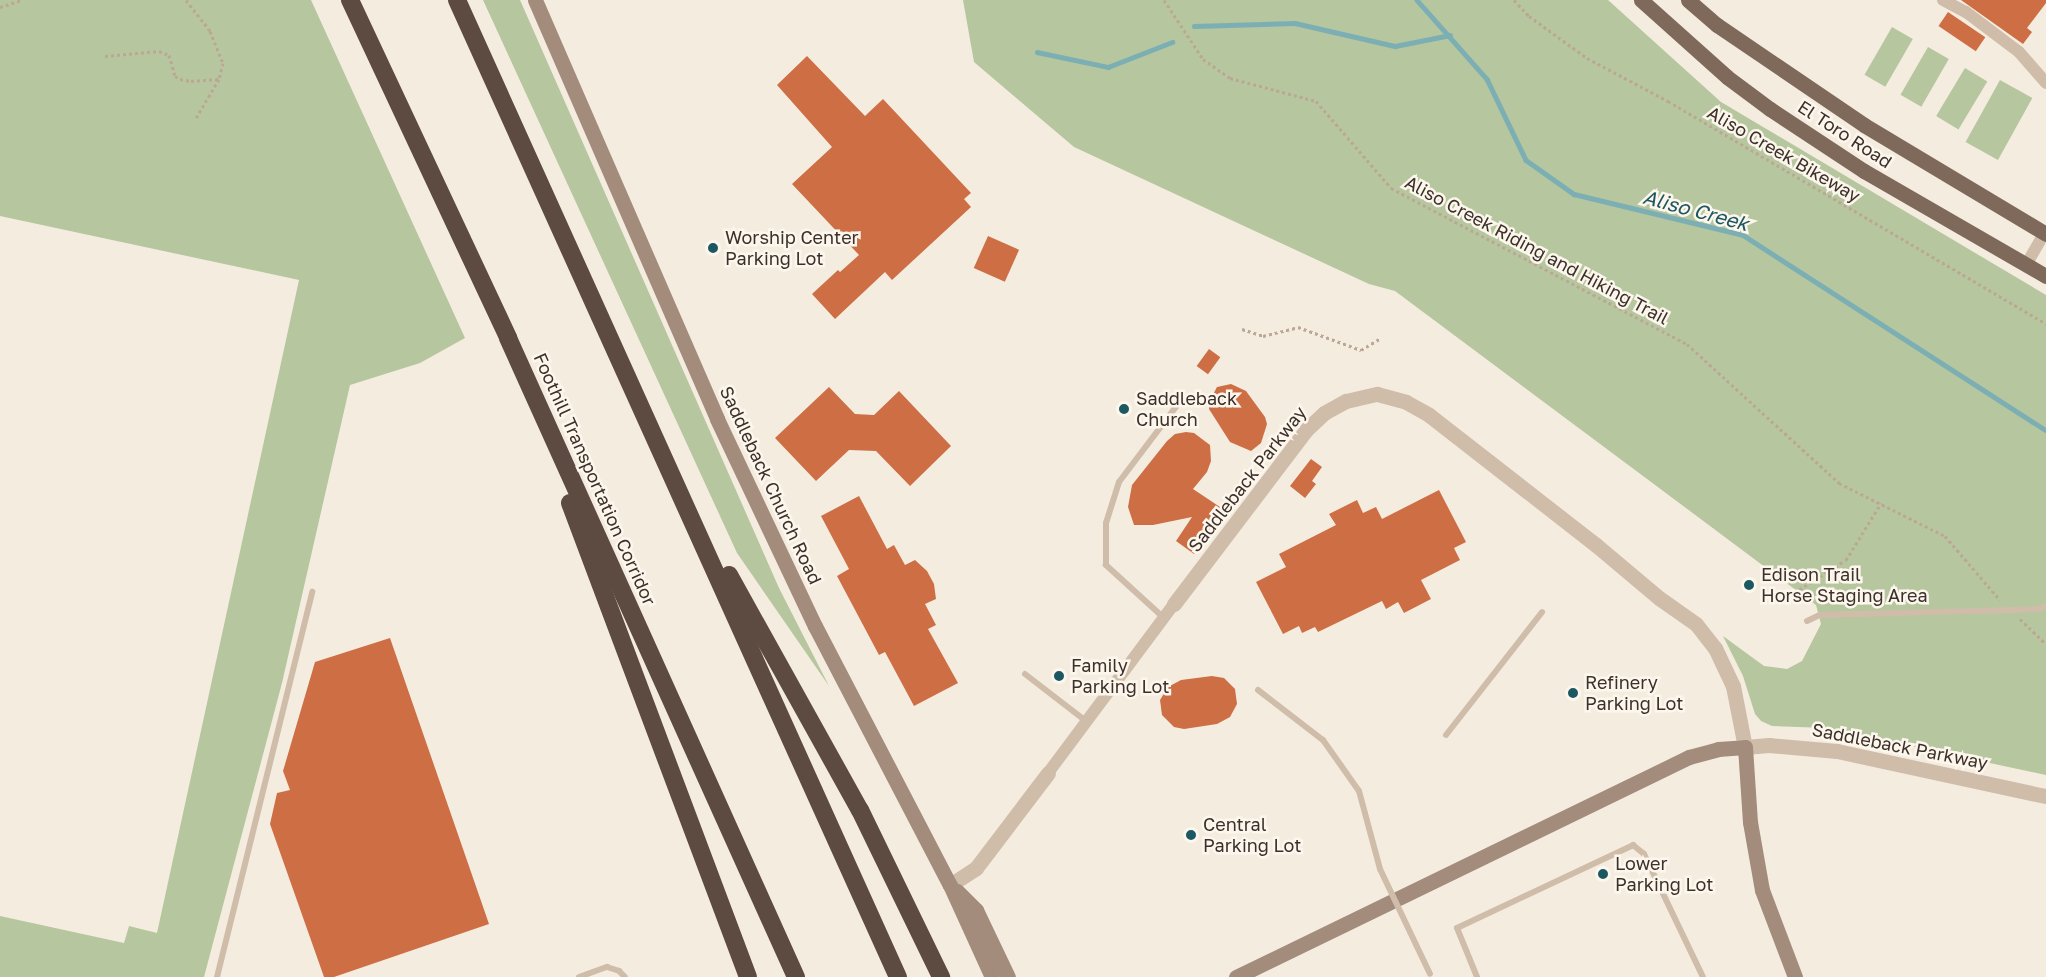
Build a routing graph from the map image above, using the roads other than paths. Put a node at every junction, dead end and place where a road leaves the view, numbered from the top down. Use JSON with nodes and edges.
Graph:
{"nodes":[{"id":1,"x":350,"y":0,"type":"edge"},
{"id":2,"x":457,"y":0,"type":"edge"},
{"id":3,"x":535,"y":0,"type":"edge"},
{"id":4,"x":1641,"y":0,"type":"edge"},
{"id":5,"x":1689,"y":0,"type":"edge"},
{"id":6,"x":1943,"y":0,"type":"edge"},
{"id":7,"x":2046,"y":83,"type":"edge"},
{"id":8,"x":2046,"y":233,"type":"edge"},
{"id":9,"x":2026,"y":265,"type":"junction"},
{"id":10,"x":2046,"y":276,"type":"edge"},
{"id":11,"x":508,"y":339,"type":"junction"},
{"id":12,"x":1178,"y":404,"type":"dead end"},
{"id":13,"x":667,"y":464,"type":"junction"},
{"id":14,"x":312,"y":592,"type":"dead end"},
{"id":15,"x":1174,"y":604,"type":"joint"},
{"id":16,"x":2046,"y":606,"type":"edge"},
{"id":17,"x":1542,"y":612,"type":"dead end"},
{"id":18,"x":1164,"y":618,"type":"junction"},
{"id":19,"x":1807,"y":621,"type":"dead end"},
{"id":20,"x":1025,"y":674,"type":"dead end"},
{"id":21,"x":1258,"y":690,"type":"dead end"},
{"id":22,"x":1088,"y":722,"type":"junction"},
{"id":23,"x":1446,"y":735,"type":"dead end"},
{"id":24,"x":1745,"y":747,"type":"junction"},
{"id":25,"x":1048,"y":773,"type":"joint"},
{"id":26,"x":2046,"y":796,"type":"edge"},
{"id":27,"x":950,"y":885,"type":"junction"},
{"id":28,"x":1430,"y":974,"type":"dead end"},
{"id":29,"x":216,"y":977,"type":"edge"},
{"id":30,"x":579,"y":977,"type":"edge"},
{"id":31,"x":625,"y":977,"type":"edge"},
{"id":32,"x":748,"y":977,"type":"edge"},
{"id":33,"x":796,"y":977,"type":"edge"},
{"id":34,"x":898,"y":977,"type":"edge"},
{"id":35,"x":941,"y":977,"type":"edge"},
{"id":36,"x":992,"y":977,"type":"edge"},
{"id":37,"x":1008,"y":977,"type":"edge"},
{"id":38,"x":1236,"y":977,"type":"edge"},
{"id":39,"x":1477,"y":977,"type":"edge"},
{"id":40,"x":1703,"y":977,"type":"edge"},
{"id":41,"x":1795,"y":977,"type":"edge"}],
"edges":[{"from":1,"to":11,"type":"highway","name":"Foothill Transportation Corridor"},
{"from":2,"to":13,"type":"highway"},
{"from":3,"to":27,"type":"main road","name":"Saddleback Church Road"},
{"from":4,"to":9,"type":"main road","name":"El Toro Road"},
{"from":5,"to":8,"type":"main road","name":"El Toro Road"},
{"from":6,"to":7,"type":"street"},
{"from":8,"to":9,"type":"street"},
{"from":9,"to":10,"type":"main road","name":"El Toro Road"},
{"from":11,"to":32,"type":"highway"},
{"from":11,"to":33,"type":"highway","name":"Foothill Transportation Corridor"},
{"from":12,"to":18,"type":"lane"},
{"from":13,"to":34,"type":"highway"},
{"from":13,"to":35,"type":"highway"},
{"from":14,"to":29,"type":"lane"},
{"from":15,"to":18,"type":"street","name":"Saddleback Parkway"},
{"from":15,"to":24,"type":"street","name":"Saddleback Parkway"},
{"from":16,"to":19,"type":"lane"},
{"from":17,"to":23,"type":"lane"},
{"from":18,"to":22,"type":"street","name":"Saddleback Parkway"},
{"from":20,"to":22,"type":"lane"},
{"from":21,"to":28,"type":"lane","bridge":true},
{"from":22,"to":25,"type":"street","name":"Saddleback Parkway"},
{"from":24,"to":26,"type":"street","name":"Saddleback Parkway"},
{"from":24,"to":38,"type":"main road","name":"Saddleback Parkway"},
{"from":24,"to":41,"type":"main road"},
{"from":25,"to":27,"type":"street","name":"Saddleback Parkway"},
{"from":27,"to":36,"type":"main road","name":"Saddleback Church Road"},
{"from":27,"to":37,"type":"main road"},
{"from":30,"to":31,"type":"lane"},
{"from":39,"to":40,"type":"lane"}]}
